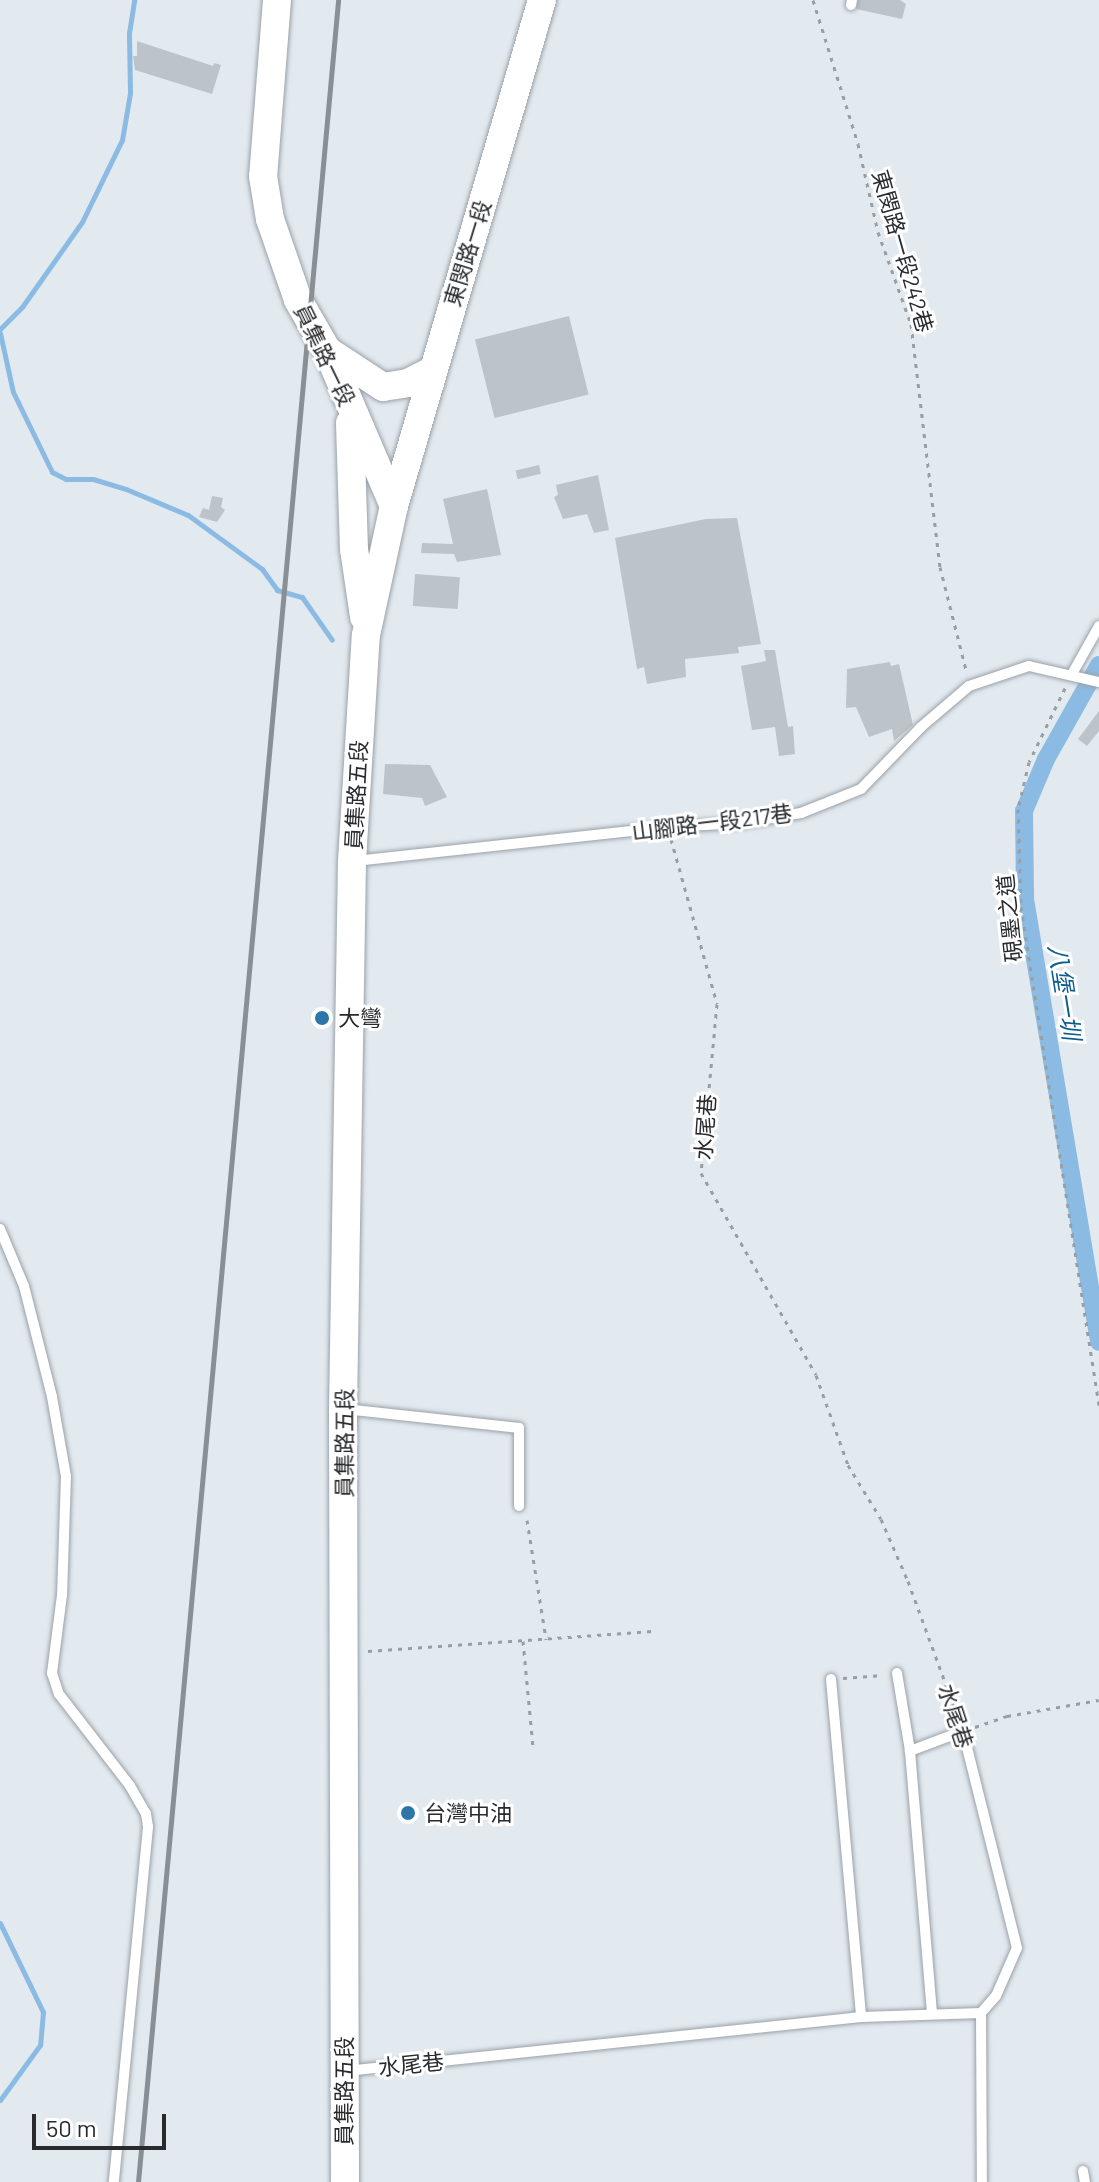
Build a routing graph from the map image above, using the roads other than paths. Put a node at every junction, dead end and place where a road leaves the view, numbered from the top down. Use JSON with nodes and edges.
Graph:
{"nodes":[{"id":1,"x":277,"y":0,"type":"edge"},
{"id":2,"x":542,"y":0,"type":"edge"},
{"id":3,"x":327,"y":350,"type":"junction"},
{"id":4,"x":433,"y":370,"type":"junction"},
{"id":5,"x":343,"y":387,"type":"junction"},
{"id":6,"x":394,"y":506,"type":"junction"},
{"id":7,"x":1099,"y":626,"type":"edge"},
{"id":8,"x":366,"y":635,"type":"junction"},
{"id":9,"x":1072,"y":674,"type":"junction"},
{"id":10,"x":1099,"y":682,"type":"edge"},
{"id":11,"x":352,"y":861,"type":"junction"},
{"id":12,"x":0,"y":1229,"type":"edge"},
{"id":13,"x":343,"y":1409,"type":"junction"},
{"id":14,"x":519,"y":1506,"type":"dead end"},
{"id":15,"x":897,"y":1673,"type":"road end"},
{"id":16,"x":831,"y":1679,"type":"road end"},
{"id":17,"x":910,"y":1751,"type":"junction"},
{"id":18,"x":932,"y":2012,"type":"junction"},
{"id":19,"x":981,"y":2013,"type":"junction"},
{"id":20,"x":861,"y":2017,"type":"junction"},
{"id":21,"x":344,"y":2071,"type":"junction"},
{"id":22,"x":114,"y":2182,"type":"edge"},
{"id":23,"x":345,"y":2182,"type":"edge"},
{"id":24,"x":982,"y":2182,"type":"edge"}],
"edges":[{"from":1,"to":3,"type":"main road","name":"員集路一段"},
{"from":2,"to":4,"type":"main road","name":"東閔路一段"},
{"from":3,"to":4,"type":"main road"},
{"from":3,"to":5,"type":"main road","name":"員集路一段"},
{"from":4,"to":6,"type":"main road","name":"東閔路一段"},
{"from":5,"to":6,"type":"main road","name":"員集路一段"},
{"from":5,"to":8,"type":"main road"},
{"from":6,"to":8,"type":"main road"},
{"from":7,"to":9,"type":"lane"},
{"from":8,"to":11,"type":"main road","name":"員集路五段"},
{"from":9,"to":10,"type":"lane","name":"山腳路一段217巷"},
{"from":9,"to":11,"type":"lane","name":"山腳路一段217巷"},
{"from":11,"to":13,"type":"main road","name":"員集路五段"},
{"from":12,"to":22,"type":"lane"},
{"from":13,"to":14,"type":"lane"},
{"from":13,"to":21,"type":"main road","name":"員集路五段"},
{"from":15,"to":17,"type":"lane"},
{"from":16,"to":20,"type":"lane"},
{"from":17,"to":18,"type":"lane"},
{"from":17,"to":19,"type":"lane","name":"水尾巷"},
{"from":18,"to":19,"type":"lane","name":"水尾巷"},
{"from":18,"to":20,"type":"lane","name":"水尾巷"},
{"from":19,"to":24,"type":"lane"},
{"from":20,"to":21,"type":"lane","name":"水尾巷"},
{"from":21,"to":23,"type":"main road","name":"員集路五段"}]}
